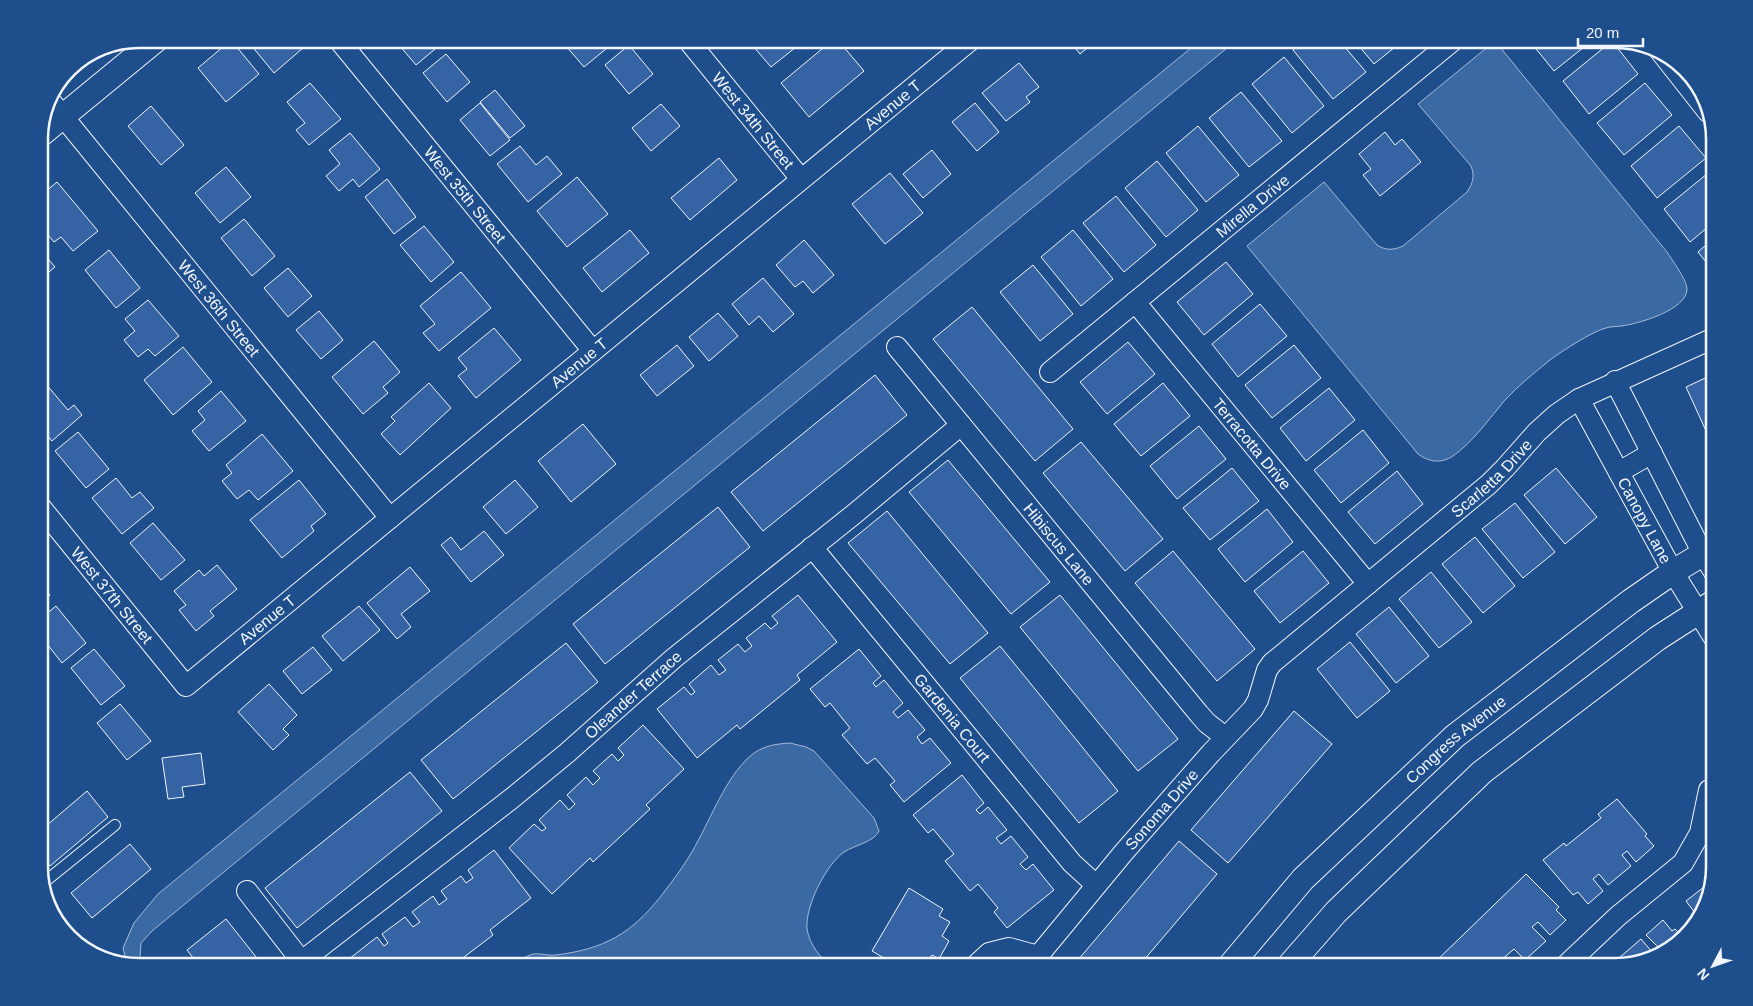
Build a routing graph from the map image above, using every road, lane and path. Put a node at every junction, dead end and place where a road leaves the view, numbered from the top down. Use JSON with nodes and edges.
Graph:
{"nodes":[{"id":1,"x":146,"y":48,"type":"edge"},
{"id":2,"x":345,"y":48,"type":"edge"},
{"id":3,"x":694,"y":48,"type":"edge"},
{"id":4,"x":961,"y":48,"type":"edge"},
{"id":5,"x":1444,"y":48,"type":"edge"},
{"id":6,"x":1676,"y":71,"type":"edge"},
{"id":7,"x":1693,"y":93,"type":"edge"},
{"id":8,"x":54,"y":105,"type":"edge"},
{"id":9,"x":63,"y":116,"type":"junction"},
{"id":10,"x":48,"y":128,"type":"edge"},
{"id":11,"x":801,"y":179,"type":"junction"},
{"id":12,"x":1135,"y":302,"type":"junction"},
{"id":13,"x":1705,"y":342,"type":"edge"},
{"id":14,"x":897,"y":347,"type":"dead end"},
{"id":15,"x":593,"y":351,"type":"junction"},
{"id":16,"x":1050,"y":372,"type":"dead end"},
{"id":17,"x":1615,"y":381,"type":"junction"},
{"id":18,"x":1579,"y":399,"type":"junction"},
{"id":19,"x":961,"y":425,"type":"junction"},
{"id":20,"x":1652,"y":453,"type":"junction"},
{"id":21,"x":1619,"y":472,"type":"junction"},
{"id":22,"x":48,"y":516,"type":"edge"},
{"id":23,"x":390,"y":518,"type":"junction"},
{"id":24,"x":812,"y":547,"type":"junction"},
{"id":25,"x":1706,"y":549,"type":"edge"},
{"id":26,"x":1706,"y":559,"type":"edge"},
{"id":27,"x":1673,"y":572,"type":"junction"},
{"id":28,"x":1368,"y":584,"type":"junction"},
{"id":29,"x":1706,"y":607,"type":"edge"},
{"id":30,"x":1286,"y":650,"type":"joint"},
{"id":31,"x":186,"y":686,"type":"joint"},
{"id":32,"x":1226,"y":737,"type":"junction"},
{"id":33,"x":1706,"y":808,"type":"edge"},
{"id":34,"x":115,"y":825,"type":"dead end"},
{"id":35,"x":48,"y":879,"type":"edge"},
{"id":36,"x":1096,"y":885,"type":"junction"},
{"id":37,"x":247,"y":891,"type":"dead end"},
{"id":38,"x":299,"y":958,"type":"edge"},
{"id":39,"x":312,"y":958,"type":"edge"},
{"id":40,"x":984,"y":958,"type":"edge"},
{"id":41,"x":1027,"y":958,"type":"edge"},
{"id":42,"x":1037,"y":958,"type":"edge"},
{"id":43,"x":1237,"y":958,"type":"edge"},
{"id":44,"x":1296,"y":958,"type":"edge"},
{"id":45,"x":1574,"y":958,"type":"edge"}],
"edges":[{"from":1,"to":9,"type":"street"},
{"from":2,"to":15,"type":"street","name":"West 35th Street"},
{"from":3,"to":11,"type":"street","name":"West 34th Street"},
{"from":4,"to":11,"type":"street","name":"Avenue T"},
{"from":5,"to":12,"type":"street","name":"Mirella Drive"},
{"from":6,"to":7,"type":"street"},
{"from":8,"to":9,"type":"street","name":"West 36th Street"},
{"from":9,"to":10,"type":"street"},
{"from":9,"to":23,"type":"street","name":"West 36th Street"},
{"from":11,"to":15,"type":"street","name":"Avenue T"},
{"from":12,"to":16,"type":"street","name":"Mirella Drive"},
{"from":12,"to":28,"type":"street","name":"Terracotta Drive"},
{"from":13,"to":17,"type":"street","name":"Scarletta Drive"},
{"from":14,"to":19,"type":"street","name":"Hibiscus Lane"},
{"from":15,"to":23,"type":"street","name":"Avenue T"},
{"from":17,"to":18,"type":"street","name":"Scarletta Drive"},
{"from":17,"to":20,"type":"street"},
{"from":18,"to":21,"type":"street","name":"Canopy Lane"},
{"from":18,"to":28,"type":"street","name":"Scarletta Drive"},
{"from":19,"to":24,"type":"street","name":"Oleander Terrace"},
{"from":19,"to":32,"type":"street","name":"Hibiscus Lane"},
{"from":20,"to":21,"type":"street"},
{"from":20,"to":25,"type":"street"},
{"from":21,"to":27,"type":"street","name":"Canopy Lane"},
{"from":22,"to":31,"type":"street","name":"West 37th Street"},
{"from":23,"to":31,"type":"street","name":"Avenue T"},
{"from":24,"to":36,"type":"street","name":"Gardenia Court"},
{"from":24,"to":39,"type":"street","name":"Oleander Terrace"},
{"from":26,"to":27,"type":"street","name":"Congress Avenue"},
{"from":27,"to":29,"type":"street","name":"Canopy Lane"},
{"from":27,"to":43,"type":"street","name":"Congress Avenue"},
{"from":28,"to":30,"type":"street","name":"Scarletta Drive"},
{"from":29,"to":44,"type":"street"},
{"from":30,"to":32,"type":"street","name":"Sonoma Drive"},
{"from":32,"to":36,"type":"street","name":"Sonoma Drive"},
{"from":33,"to":45,"type":"street"},
{"from":34,"to":35,"type":"lane"},
{"from":36,"to":42,"type":"street","name":"Sonoma Drive"},
{"from":37,"to":38,"type":"street"},
{"from":40,"to":41,"type":"street"}]}
